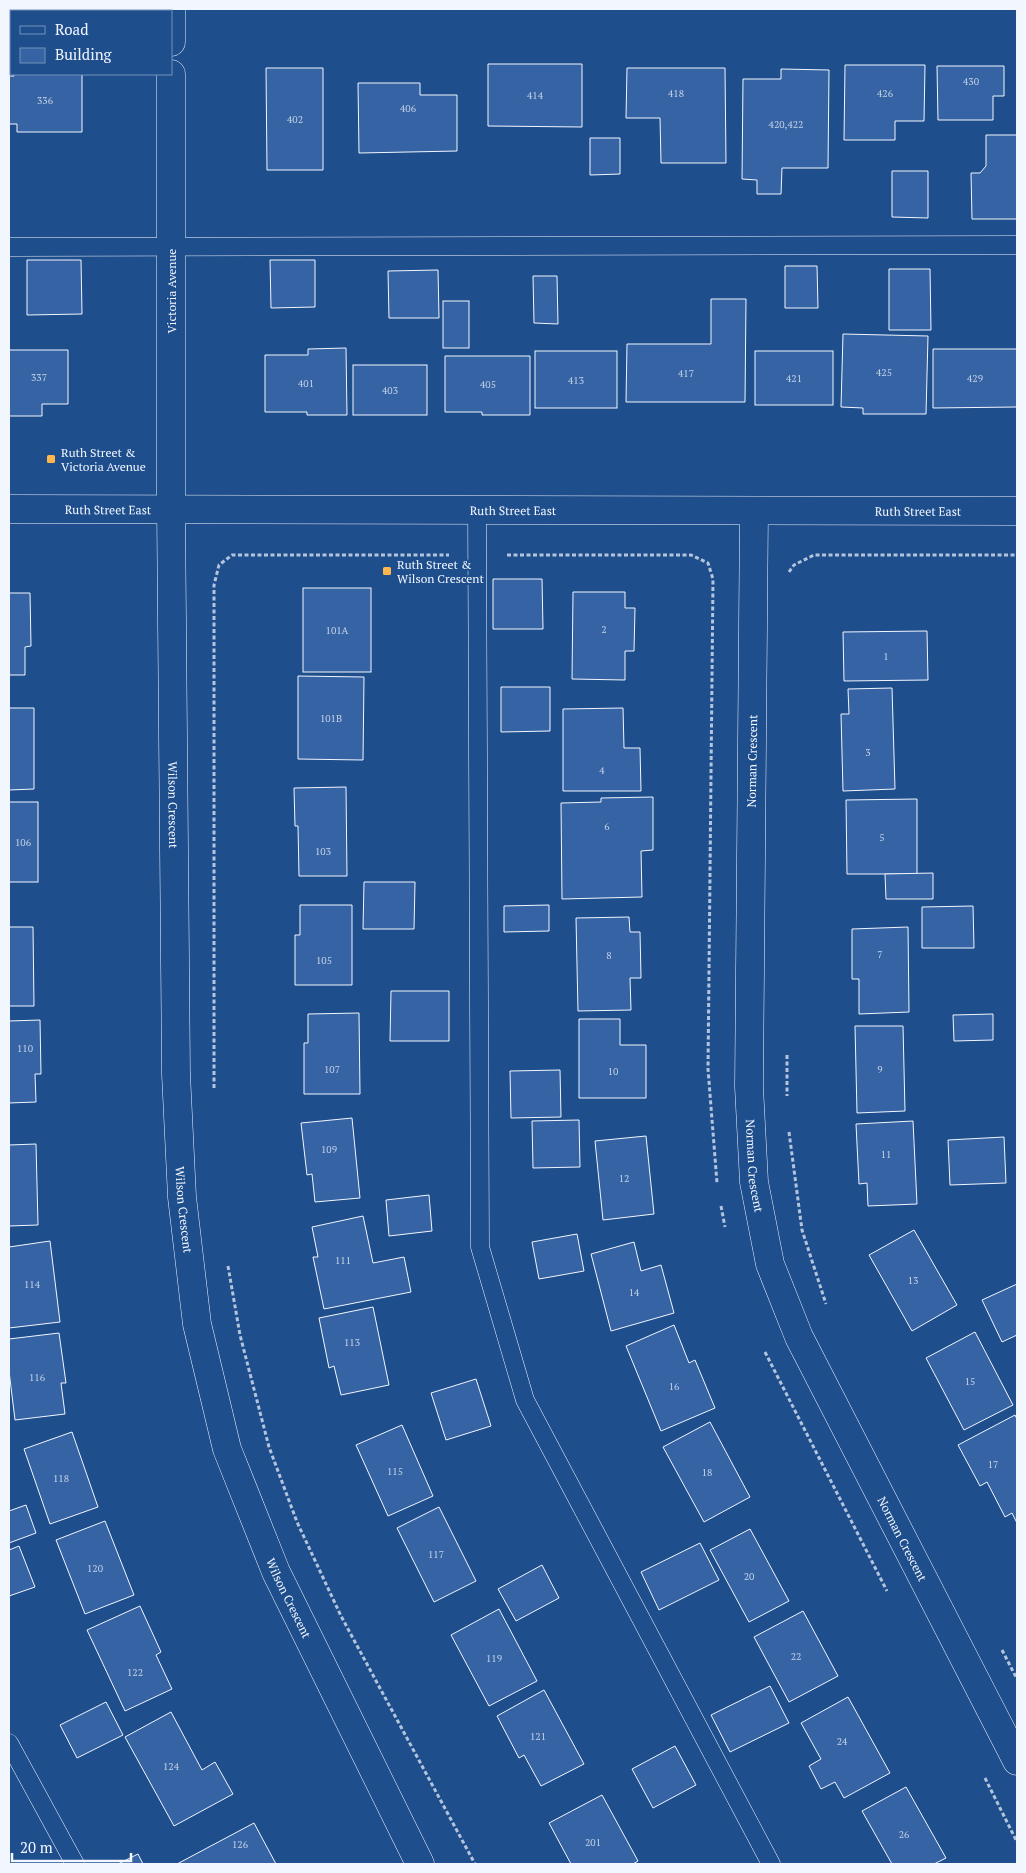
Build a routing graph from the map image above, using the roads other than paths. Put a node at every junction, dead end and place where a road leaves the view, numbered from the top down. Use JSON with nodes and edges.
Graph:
{"nodes":[{"id":1,"x":171,"y":75,"type":"edge"},
{"id":2,"x":1017,"y":245,"type":"edge"},
{"id":3,"x":9,"y":247,"type":"edge"},
{"id":4,"x":170,"y":248,"type":"junction"},
{"id":5,"x":9,"y":509,"type":"edge"},
{"id":6,"x":170,"y":509,"type":"junction"},
{"id":7,"x":477,"y":509,"type":"junction"},
{"id":8,"x":754,"y":511,"type":"junction"},
{"id":9,"x":1017,"y":511,"type":"edge"},
{"id":10,"x":9,"y":1743,"type":"edge"},
{"id":11,"x":1017,"y":1762,"type":"edge"},
{"id":12,"x":75,"y":1864,"type":"edge"},
{"id":13,"x":420,"y":1864,"type":"edge"},
{"id":14,"x":771,"y":1864,"type":"edge"}],
"edges":[{"from":1,"to":4,"type":"street","name":"Victoria Avenue"},
{"from":2,"to":4,"type":"lane"},
{"from":3,"to":4,"type":"lane"},
{"from":4,"to":6,"type":"street","name":"Victoria Avenue"},
{"from":5,"to":6,"type":"street","name":"Ruth Street East"},
{"from":6,"to":7,"type":"street","name":"Ruth Street East"},
{"from":6,"to":13,"type":"street","name":"Wilson Crescent"},
{"from":7,"to":8,"type":"street","name":"Ruth Street East"},
{"from":7,"to":14,"type":"lane"},
{"from":8,"to":9,"type":"street","name":"Ruth Street East"},
{"from":8,"to":11,"type":"street","name":"Norman Crescent"},
{"from":10,"to":12,"type":"lane"}]}
